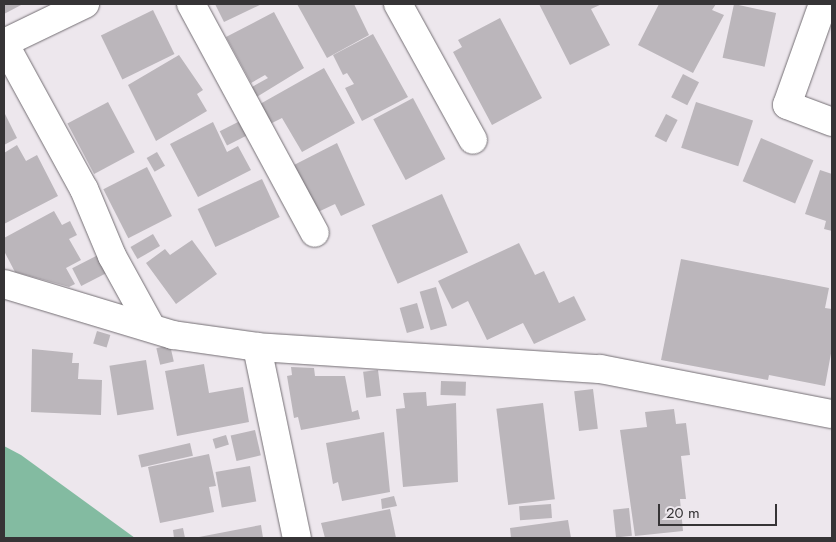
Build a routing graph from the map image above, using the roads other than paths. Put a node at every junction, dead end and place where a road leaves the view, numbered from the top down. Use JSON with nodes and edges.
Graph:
{"nodes":[{"id":1,"x":85,"y":4,"type":"edge"},
{"id":2,"x":191,"y":4,"type":"edge"},
{"id":3,"x":823,"y":4,"type":"edge"},
{"id":4,"x":405,"y":6,"type":"edge"},
{"id":5,"x":4,"y":44,"type":"edge"},
{"id":6,"x":832,"y":122,"type":"edge"},
{"id":7,"x":473,"y":140,"type":"dead end"},
{"id":8,"x":315,"y":233,"type":"dead end"},
{"id":9,"x":4,"y":284,"type":"edge"},
{"id":10,"x":150,"y":325,"type":"junction"},
{"id":11,"x":257,"y":347,"type":"junction"},
{"id":12,"x":832,"y":414,"type":"edge"},
{"id":13,"x":297,"y":538,"type":"edge"}],
"edges":[{"from":1,"to":5,"type":"street"},
{"from":2,"to":8,"type":"street"},
{"from":3,"to":6,"type":"street"},
{"from":4,"to":7,"type":"street"},
{"from":5,"to":10,"type":"street"},
{"from":9,"to":10,"type":"street"},
{"from":10,"to":11,"type":"street"},
{"from":11,"to":12,"type":"street"},
{"from":11,"to":13,"type":"street"}]}
